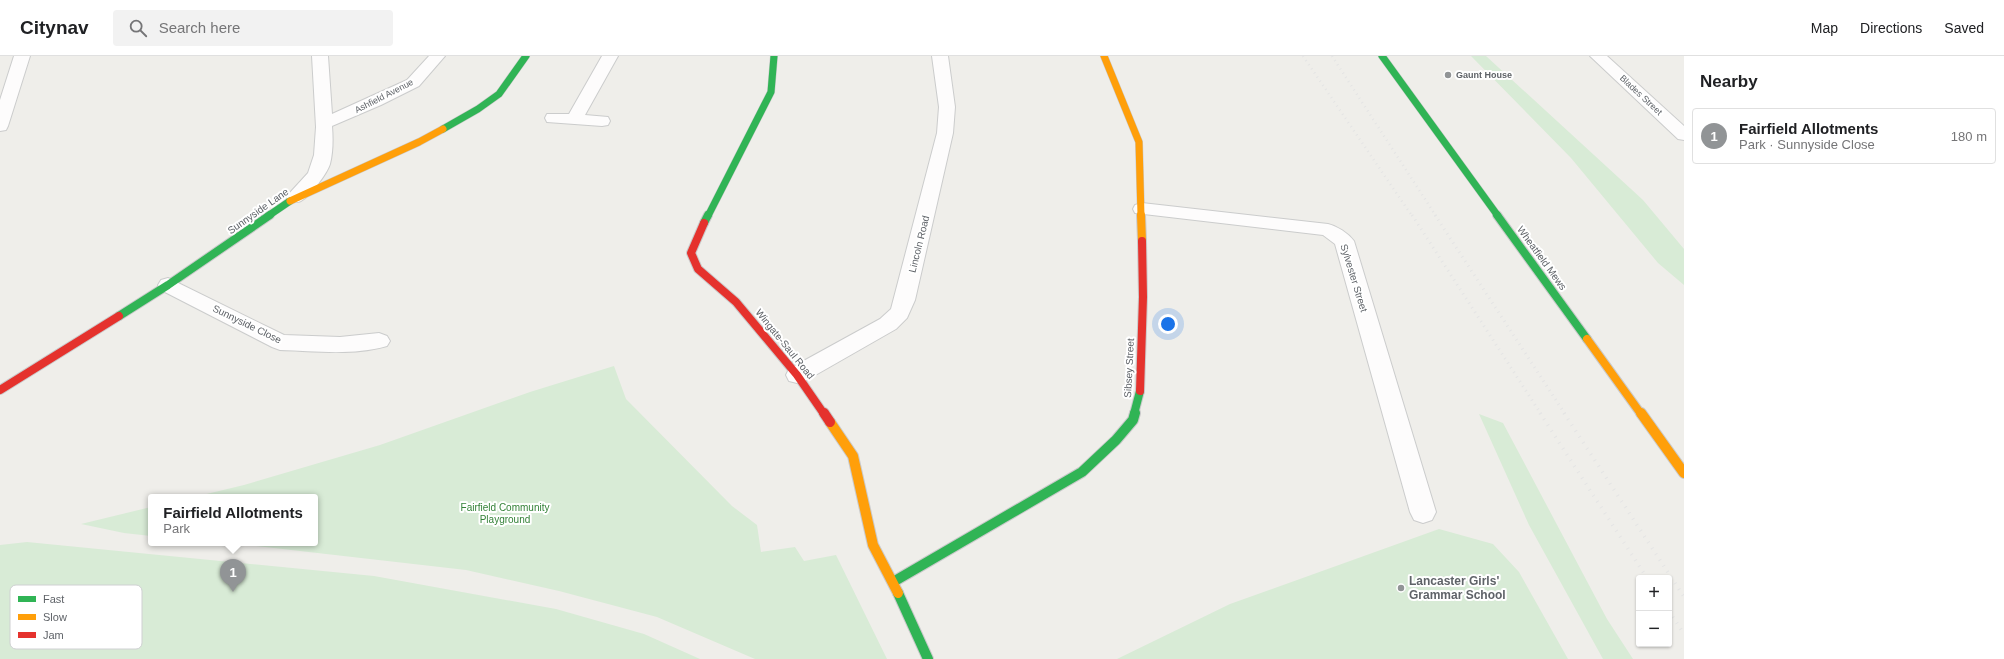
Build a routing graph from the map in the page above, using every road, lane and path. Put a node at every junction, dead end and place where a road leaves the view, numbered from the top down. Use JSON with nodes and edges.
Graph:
{"nodes":[{"id":1,"x":22,"y":56,"type":"edge"},
{"id":2,"x":320,"y":56,"type":"edge"},
{"id":3,"x":437,"y":56,"type":"edge"},
{"id":4,"x":526,"y":56,"type":"edge"},
{"id":5,"x":610,"y":56,"type":"edge"},
{"id":6,"x":774,"y":56,"type":"edge"},
{"id":7,"x":940,"y":56,"type":"edge"},
{"id":8,"x":1104,"y":56,"type":"edge"},
{"id":9,"x":1382,"y":56,"type":"edge"},
{"id":10,"x":1598,"y":56,"type":"edge"},
{"id":11,"x":553,"y":118,"type":"dead end"},
{"id":12,"x":574,"y":119,"type":"junction"},
{"id":13,"x":602,"y":121,"type":"dead end"},
{"id":14,"x":323,"y":124,"type":"junction"},
{"id":15,"x":0,"y":126,"type":"edge"},
{"id":16,"x":1684,"y":135,"type":"edge"},
{"id":17,"x":295,"y":197,"type":"junction"},
{"id":18,"x":1142,"y":209,"type":"junction"},
{"id":19,"x":168,"y":285,"type":"junction"},
{"id":20,"x":379,"y":341,"type":"dead end"},
{"id":21,"x":797,"y":375,"type":"junction"},
{"id":22,"x":0,"y":390,"type":"edge"},
{"id":23,"x":1684,"y":473,"type":"edge"},
{"id":24,"x":1423,"y":512,"type":"dead end"},
{"id":25,"x":893,"y":582,"type":"junction"},
{"id":26,"x":928,"y":659,"type":"edge"}],
"edges":[{"from":1,"to":15,"type":"street"},
{"from":2,"to":14,"type":"street"},
{"from":3,"to":14,"type":"street","name":"Ashfield Avenue"},
{"from":4,"to":17,"type":"street","name":"Sunnyside Lane"},
{"from":5,"to":12,"type":"street"},
{"from":6,"to":21,"type":"street","name":"Wingate-Saul Road"},
{"from":7,"to":21,"type":"street","name":"Lincoln Road"},
{"from":8,"to":18,"type":"street","name":"Sibsey Street"},
{"from":9,"to":23,"type":"street","name":"Wheatfield Mews"},
{"from":10,"to":16,"type":"street","name":"Blades Street"},
{"from":11,"to":12,"type":"street"},
{"from":12,"to":13,"type":"street"},
{"from":14,"to":17,"type":"street"},
{"from":17,"to":19,"type":"street","name":"Sunnyside Lane"},
{"from":18,"to":24,"type":"street","name":"Sylvester Street"},
{"from":18,"to":25,"type":"street","name":"Sibsey Street"},
{"from":19,"to":20,"type":"street","name":"Sunnyside Close"},
{"from":19,"to":22,"type":"street","name":"Sunnyside Lane"},
{"from":21,"to":25,"type":"street","name":"Wingate-Saul Road"},
{"from":25,"to":26,"type":"street","name":"Wingate-Saul Road"}]}
